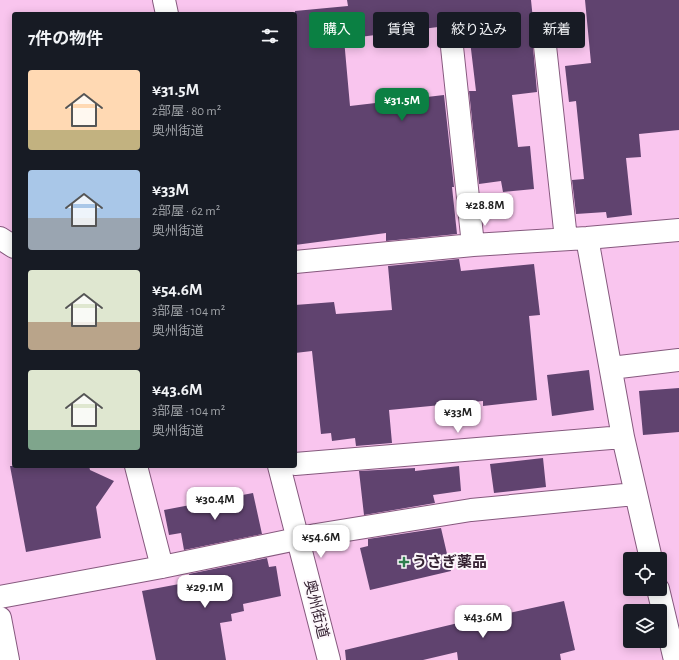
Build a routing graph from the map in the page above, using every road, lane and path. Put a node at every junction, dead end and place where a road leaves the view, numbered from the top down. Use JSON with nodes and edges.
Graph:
{"nodes":[{"id":1,"x":164,"y":0,"type":"edge"},
{"id":2,"x":167,"y":12,"type":"edge"},
{"id":3,"x":452,"y":48,"type":"edge"},
{"id":4,"x":545,"y":48,"type":"edge"},
{"id":5,"x":679,"y":230,"type":"edge"},
{"id":6,"x":0,"y":238,"type":"edge"},
{"id":7,"x":577,"y":239,"type":"junction"},
{"id":8,"x":473,"y":245,"type":"junction"},
{"id":9,"x":12,"y":246,"type":"edge"},
{"id":10,"x":297,"y":262,"type":"edge"},
{"id":11,"x":679,"y":360,"type":"edge"},
{"id":12,"x":611,"y":368,"type":"junction"},
{"id":13,"x":623,"y":437,"type":"junction"},
{"id":14,"x":297,"y":464,"type":"edge"},
{"id":15,"x":137,"y":468,"type":"edge"},
{"id":16,"x":280,"y":468,"type":"edge"},
{"id":17,"x":635,"y":494,"type":"junction"},
{"id":18,"x":298,"y":538,"type":"junction"},
{"id":19,"x":649,"y":552,"type":"edge"},
{"id":20,"x":162,"y":567,"type":"junction"},
{"id":21,"x":660,"y":596,"type":"edge"},
{"id":22,"x":0,"y":597,"type":"edge"},
{"id":23,"x":0,"y":618,"type":"edge"},
{"id":24,"x":8,"y":660,"type":"edge"},
{"id":25,"x":329,"y":660,"type":"edge"},
{"id":26,"x":675,"y":660,"type":"edge"}],
"edges":[{"from":1,"to":2,"type":"street"},
{"from":3,"to":8,"type":"street"},
{"from":4,"to":7,"type":"street"},
{"from":5,"to":7,"type":"street"},
{"from":6,"to":9,"type":"street"},
{"from":7,"to":8,"type":"street"},
{"from":7,"to":12,"type":"street"},
{"from":8,"to":10,"type":"street"},
{"from":11,"to":12,"type":"street"},
{"from":12,"to":13,"type":"street"},
{"from":13,"to":14,"type":"street"},
{"from":13,"to":17,"type":"street"},
{"from":15,"to":20,"type":"street"},
{"from":16,"to":18,"type":"street","name":"奥州街道"},
{"from":17,"to":18,"type":"street"},
{"from":17,"to":19,"type":"street"},
{"from":18,"to":20,"type":"street"},
{"from":18,"to":25,"type":"street","name":"奥州街道"},
{"from":20,"to":22,"type":"street"},
{"from":21,"to":26,"type":"street"},
{"from":23,"to":24,"type":"street"}]}
